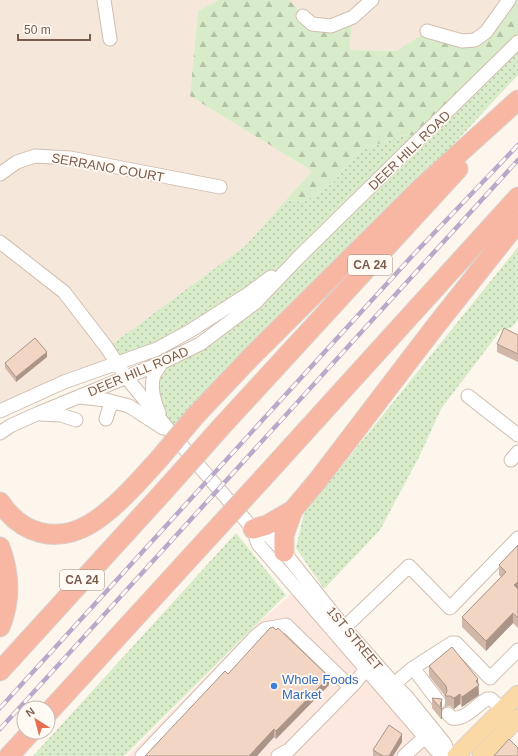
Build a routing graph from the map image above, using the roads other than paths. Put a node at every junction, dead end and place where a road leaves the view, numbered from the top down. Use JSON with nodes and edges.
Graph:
{"nodes":[{"id":1,"x":104,"y":0,"type":"edge"},
{"id":2,"x":372,"y":0,"type":"edge"},
{"id":3,"x":508,"y":0,"type":"edge"},
{"id":4,"x":303,"y":16,"type":"dead end"},
{"id":5,"x":427,"y":31,"type":"dead end"},
{"id":6,"x":110,"y":39,"type":"dead end"},
{"id":7,"x":518,"y":42,"type":"edge"},
{"id":8,"x":518,"y":100,"type":"edge"},
{"id":9,"x":518,"y":106,"type":"edge"},
{"id":10,"x":0,"y":174,"type":"edge"},
{"id":11,"x":220,"y":187,"type":"dead end"},
{"id":12,"x":518,"y":197,"type":"edge"},
{"id":13,"x":518,"y":222,"type":"edge"},
{"id":14,"x":0,"y":242,"type":"edge"},
{"id":15,"x":299,"y":257,"type":"junction"},
{"id":16,"x":117,"y":363,"type":"junction"},
{"id":17,"x":161,"y":363,"type":"junction"},
{"id":18,"x":126,"y":377,"type":"junction"},
{"id":19,"x":468,"y":396,"type":"dead end"},
{"id":20,"x":76,"y":397,"type":"junction"},
{"id":21,"x":114,"y":402,"type":"junction"},
{"id":22,"x":0,"y":411,"type":"edge"},
{"id":23,"x":39,"y":413,"type":"junction"},
{"id":24,"x":106,"y":419,"type":"dead end"},
{"id":25,"x":76,"y":420,"type":"dead end"},
{"id":26,"x":168,"y":429,"type":"junction"},
{"id":27,"x":0,"y":433,"type":"edge"},
{"id":28,"x":518,"y":435,"type":"edge"},
{"id":29,"x":0,"y":502,"type":"edge"},
{"id":30,"x":293,"y":510,"type":"junction"},
{"id":31,"x":253,"y":529,"type":"junction"},
{"id":32,"x":518,"y":538,"type":"edge"},
{"id":33,"x":0,"y":547,"type":"edge"},
{"id":34,"x":284,"y":552,"type":"junction"},
{"id":35,"x":0,"y":627,"type":"edge"},
{"id":36,"x":348,"y":630,"type":"junction"},
{"id":37,"x":518,"y":650,"type":"edge"},
{"id":38,"x":413,"y":668,"type":"junction"},
{"id":39,"x":367,"y":670,"type":"junction"},
{"id":40,"x":0,"y":671,"type":"edge"},
{"id":41,"x":394,"y":684,"type":"junction"},
{"id":42,"x":350,"y":687,"type":"junction"},
{"id":43,"x":518,"y":694,"type":"edge"},
{"id":44,"x":439,"y":702,"type":"edge"},
{"id":45,"x":56,"y":704,"type":"edge"},
{"id":46,"x":503,"y":710,"type":"junction"},
{"id":47,"x":448,"y":714,"type":"dead end"},
{"id":48,"x":518,"y":718,"type":"edge"},
{"id":49,"x":425,"y":737,"type":"junction"},
{"id":50,"x":24,"y":740,"type":"edge"},
{"id":51,"x":9,"y":756,"type":"edge"},
{"id":52,"x":142,"y":756,"type":"edge"},
{"id":53,"x":278,"y":756,"type":"edge"},
{"id":54,"x":404,"y":756,"type":"edge"},
{"id":55,"x":444,"y":756,"type":"edge"},
{"id":56,"x":449,"y":756,"type":"edge"},
{"id":57,"x":456,"y":756,"type":"edge"},
{"id":58,"x":481,"y":756,"type":"edge"}],
"edges":[{"from":1,"to":6,"type":"street"},
{"from":2,"to":4,"type":"street"},
{"from":3,"to":5,"type":"street"},
{"from":7,"to":15,"type":"street","name":"DEER HILL ROAD"},
{"from":8,"to":29,"type":"highway","bridge":true},
{"from":9,"to":40,"type":"highway","number":"CA 24","bridge":true},
{"from":10,"to":11,"type":"street","name":"SERRANO COURT"},
{"from":12,"to":45,"type":"highway","bridge":true},
{"from":13,"to":30,"type":"highway"},
{"from":14,"to":16,"type":"street","name":"1ST STREET"},
{"from":15,"to":16,"type":"street","name":"DEER HILL ROAD"},
{"from":15,"to":17,"type":"street","name":"DEER HILL ROAD"},
{"from":16,"to":18,"type":"street","name":"1ST STREET"},
{"from":16,"to":22,"type":"street","name":"DEER HILL ROAD"},
{"from":17,"to":18,"type":"street","name":"DEER HILL ROAD"},
{"from":17,"to":26,"type":"street"},
{"from":18,"to":20,"type":"street","name":"DEER HILL ROAD"},
{"from":18,"to":26,"type":"street","name":"1ST STREET"},
{"from":19,"to":28,"type":"street"},
{"from":20,"to":21,"type":"street"},
{"from":20,"to":23,"type":"street","name":"DEER HILL ROAD"},
{"from":21,"to":24,"type":"street"},
{"from":21,"to":26,"type":"street"},
{"from":23,"to":25,"type":"street"},
{"from":23,"to":27,"type":"street","name":"DEER HILL ROAD"},
{"from":26,"to":31,"type":"street","name":"1ST STREET"},
{"from":30,"to":31,"type":"highway"},
{"from":30,"to":34,"type":"highway"},
{"from":31,"to":34,"type":"street","name":"1ST STREET"},
{"from":31,"to":39,"type":"street","name":"1ST STREET"},
{"from":32,"to":36,"type":"street"},
{"from":33,"to":35,"type":"highway"},
{"from":34,"to":36,"type":"street","name":"1ST STREET"},
{"from":36,"to":39,"type":"street"},
{"from":36,"to":41,"type":"street","name":"1ST STREET"},
{"from":37,"to":38,"type":"street"},
{"from":38,"to":41,"type":"street"},
{"from":38,"to":44,"type":"street"},
{"from":39,"to":41,"type":"street"},
{"from":39,"to":42,"type":"street"},
{"from":39,"to":49,"type":"street","name":"1ST STREET"},
{"from":41,"to":56,"type":"street","name":"1ST STREET"},
{"from":42,"to":52,"type":"street"},
{"from":42,"to":53,"type":"street"},
{"from":43,"to":46,"type":"main road"},
{"from":46,"to":47,"type":"street"},
{"from":46,"to":57,"type":"main road"},
{"from":48,"to":58,"type":"main road"},
{"from":49,"to":54,"type":"street"},
{"from":49,"to":55,"type":"street","name":"1ST STREET"},
{"from":50,"to":51,"type":"highway"}]}
